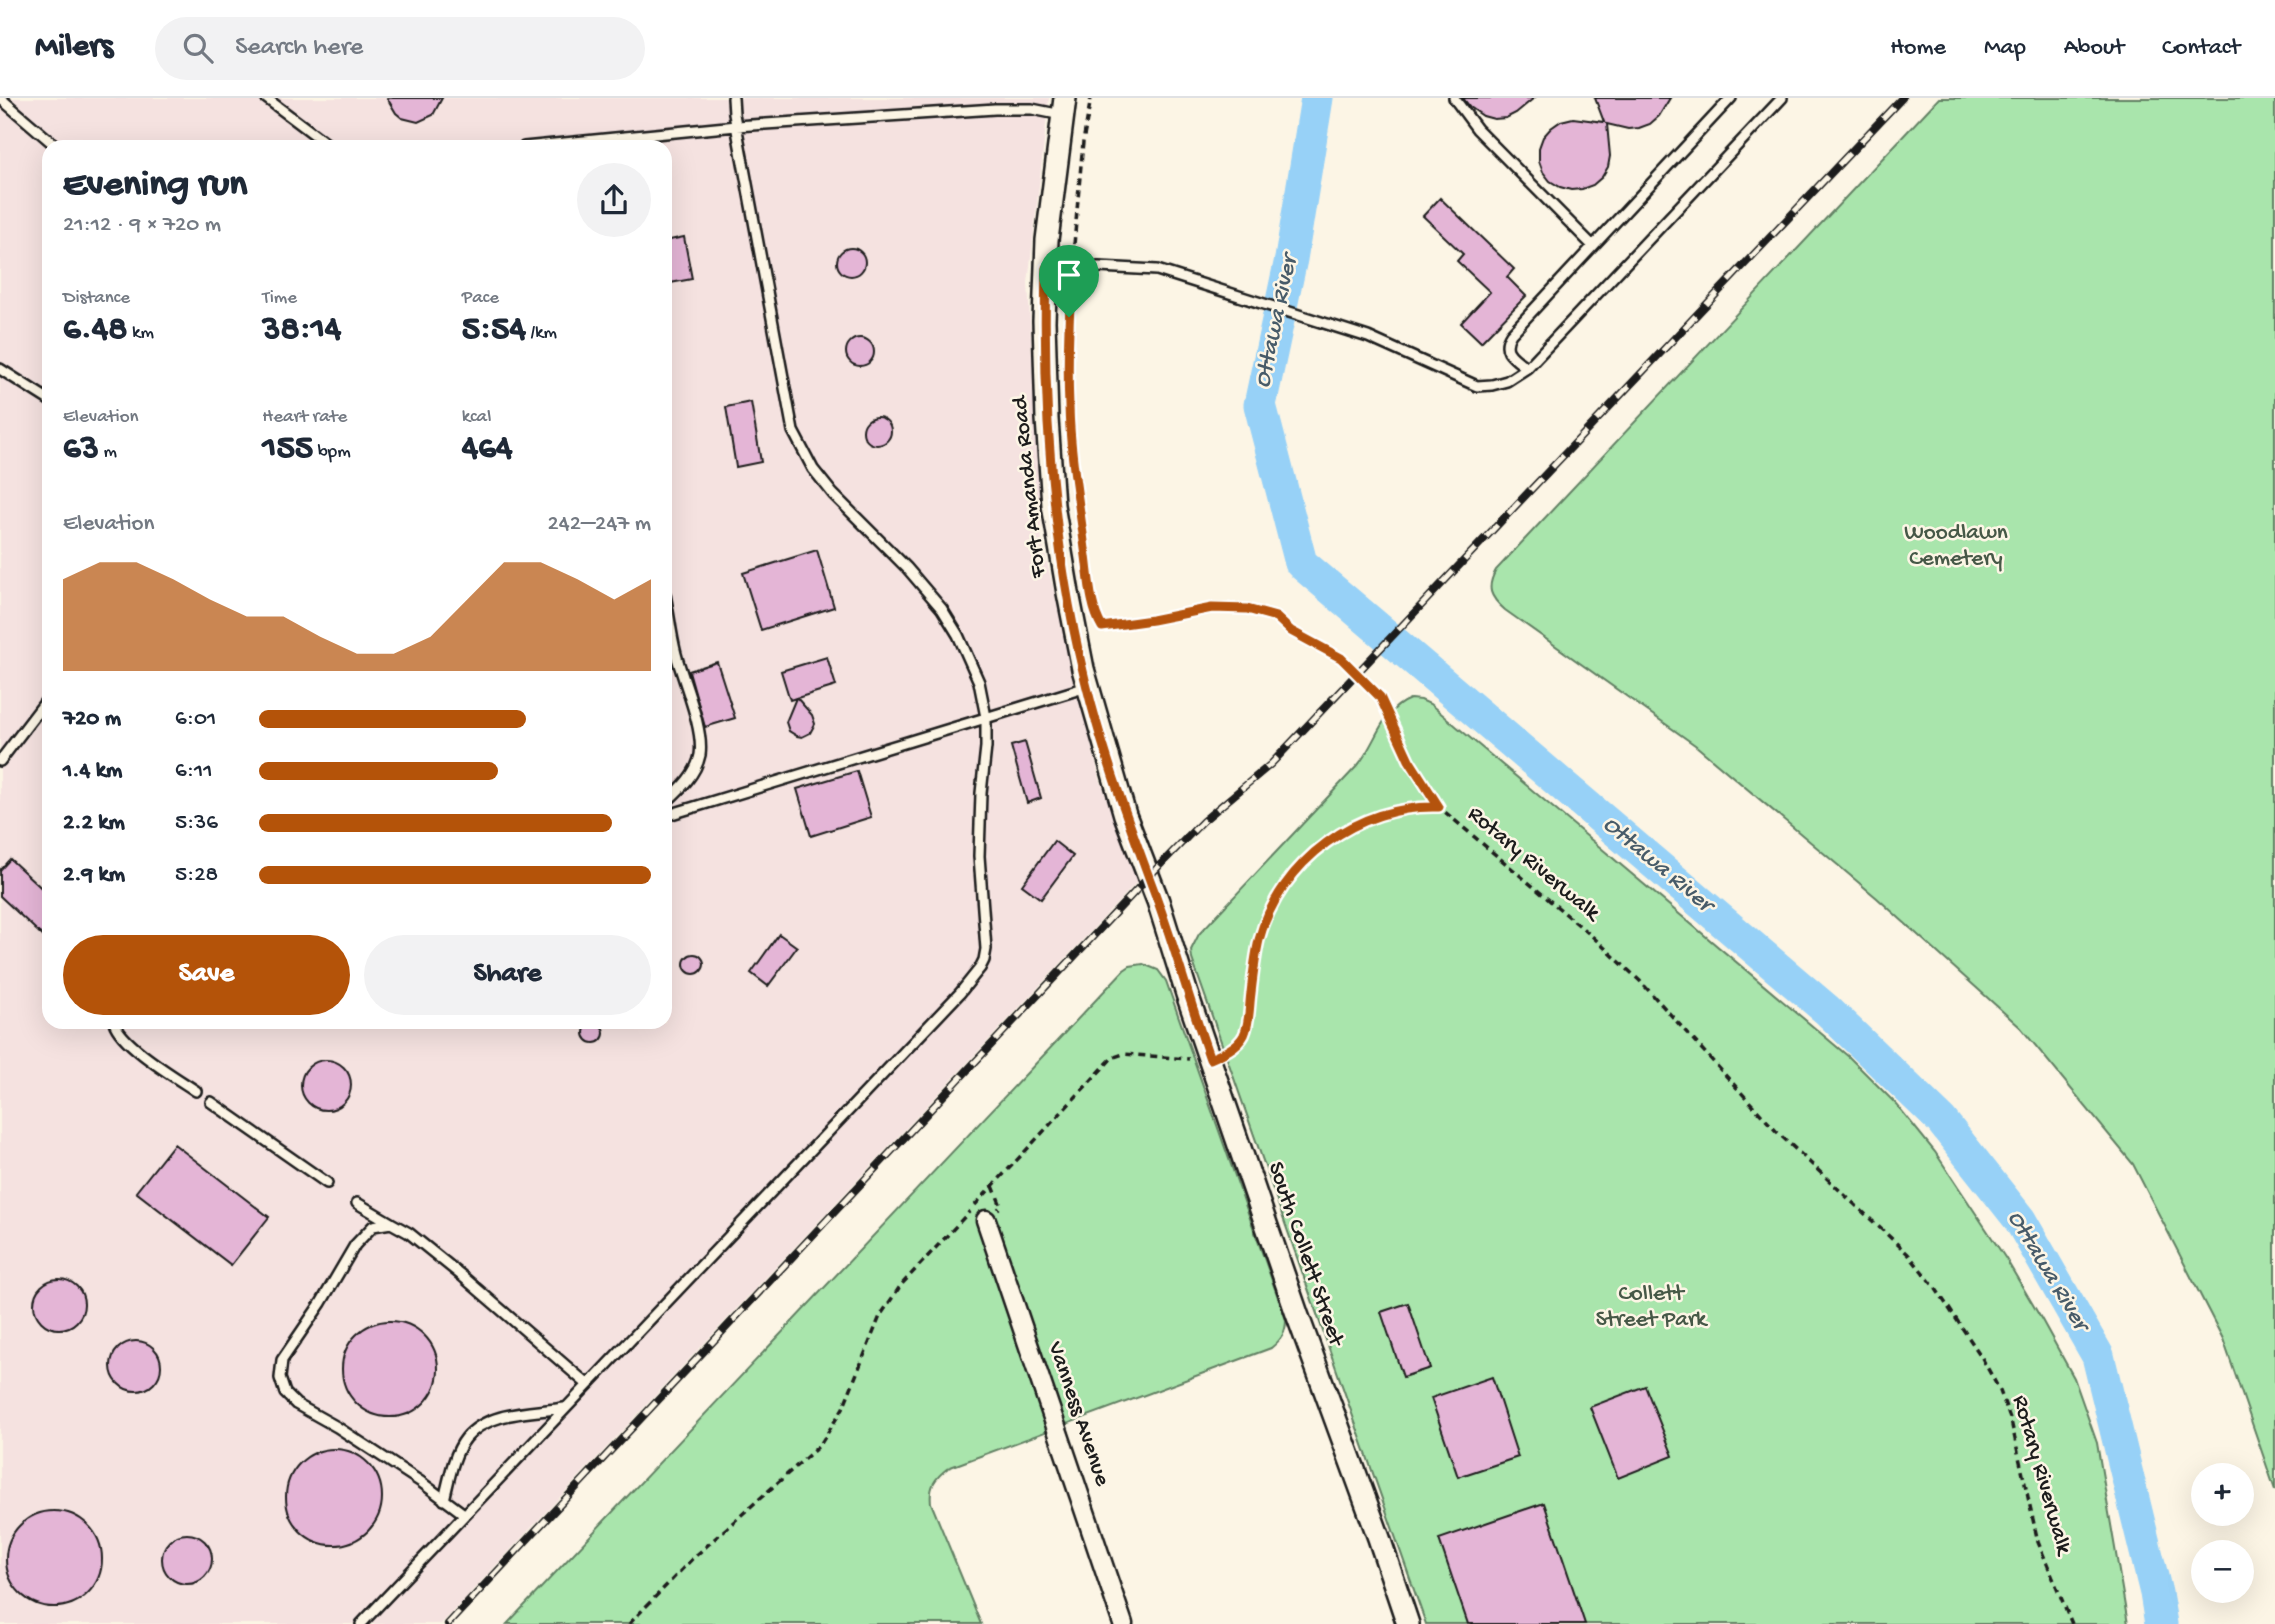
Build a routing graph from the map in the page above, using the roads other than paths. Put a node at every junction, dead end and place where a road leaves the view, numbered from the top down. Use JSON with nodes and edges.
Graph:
{"nodes":[{"id":1,"x":0,"y":98,"type":"edge"},
{"id":2,"x":265,"y":98,"type":"edge"},
{"id":3,"x":733,"y":98,"type":"edge"},
{"id":4,"x":1454,"y":98,"type":"edge"},
{"id":5,"x":1731,"y":98,"type":"edge"},
{"id":6,"x":1782,"y":98,"type":"edge"},
{"id":7,"x":1064,"y":106,"type":"edge"},
{"id":8,"x":736,"y":126,"type":"junction"},
{"id":9,"x":49,"y":140,"type":"edge"},
{"id":10,"x":322,"y":140,"type":"edge"},
{"id":11,"x":595,"y":140,"type":"edge"},
{"id":12,"x":1593,"y":246,"type":"junction"},
{"id":13,"x":1046,"y":268,"type":"junction"},
{"id":14,"x":1527,"y":368,"type":"junction"},
{"id":15,"x":0,"y":369,"type":"edge"},
{"id":16,"x":42,"y":396,"type":"edge"},
{"id":17,"x":672,"y":631,"type":"edge"},
{"id":18,"x":1087,"y":687,"type":"junction"},
{"id":19,"x":42,"y":706,"type":"edge"},
{"id":20,"x":986,"y":717,"type":"junction"},
{"id":21,"x":0,"y":761,"type":"edge"},
{"id":22,"x":672,"y":796,"type":"edge"},
{"id":23,"x":672,"y":814,"type":"edge"},
{"id":24,"x":1158,"y":901,"type":"joint"},
{"id":25,"x":117,"y":1029,"type":"edge"},
{"id":26,"x":196,"y":1091,"type":"dead end"},
{"id":27,"x":211,"y":1102,"type":"dead end"},
{"id":28,"x":327,"y":1182,"type":"dead end"},
{"id":29,"x":357,"y":1203,"type":"dead end"},
{"id":30,"x":986,"y":1220,"type":"dead end"},
{"id":31,"x":391,"y":1223,"type":"junction"},
{"id":32,"x":587,"y":1384,"type":"junction"},
{"id":33,"x":564,"y":1408,"type":"junction"},
{"id":34,"x":444,"y":1500,"type":"junction"},
{"id":35,"x":464,"y":1514,"type":"junction"},
{"id":36,"x":361,"y":1624,"type":"edge"},
{"id":37,"x":1123,"y":1624,"type":"edge"},
{"id":38,"x":1408,"y":1624,"type":"edge"}],
"edges":[{"from":1,"to":9,"type":"lane"},
{"from":2,"to":10,"type":"lane"},
{"from":3,"to":8,"type":"lane"},
{"from":4,"to":12,"type":"lane"},
{"from":5,"to":12,"type":"lane"},
{"from":6,"to":14,"type":"lane"},
{"from":7,"to":8,"type":"lane"},
{"from":7,"to":13,"type":"street","name":"Fort Amanda Road"},
{"from":8,"to":11,"type":"lane"},
{"from":8,"to":20,"type":"lane"},
{"from":12,"to":14,"type":"lane"},
{"from":13,"to":14,"type":"lane"},
{"from":13,"to":18,"type":"street","name":"Fort Amanda Road"},
{"from":15,"to":16,"type":"lane"},
{"from":17,"to":22,"type":"lane"},
{"from":18,"to":20,"type":"lane"},
{"from":18,"to":24,"type":"street","name":"Fort Amanda Road"},
{"from":19,"to":21,"type":"lane"},
{"from":20,"to":23,"type":"lane"},
{"from":20,"to":32,"type":"lane"},
{"from":24,"to":38,"type":"street","name":"South Collett Street"},
{"from":25,"to":26,"type":"lane"},
{"from":27,"to":28,"type":"lane"},
{"from":29,"to":31,"type":"lane"},
{"from":30,"to":37,"type":"street","name":"Vanness Avenue"},
{"from":31,"to":32,"type":"lane"},
{"from":31,"to":34,"type":"lane"},
{"from":32,"to":33,"type":"lane"},
{"from":33,"to":34,"type":"lane"},
{"from":33,"to":35,"type":"lane"},
{"from":34,"to":35,"type":"lane"},
{"from":35,"to":36,"type":"lane"}]}
